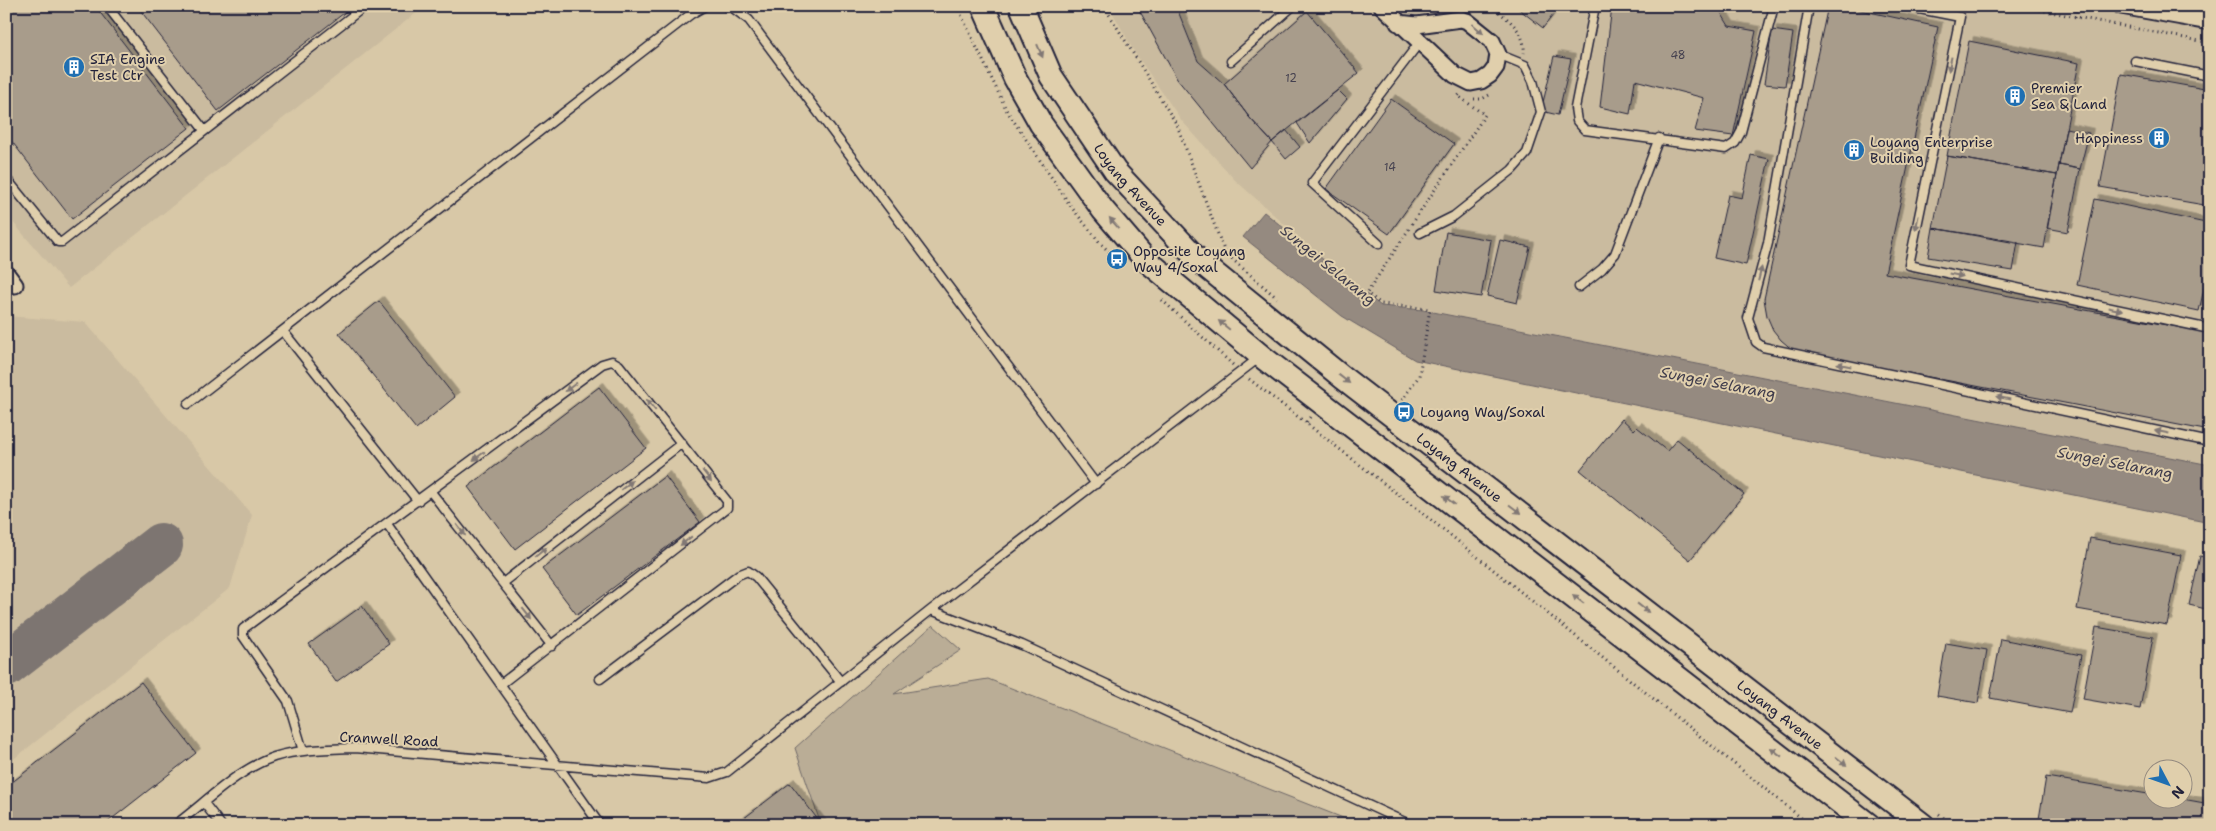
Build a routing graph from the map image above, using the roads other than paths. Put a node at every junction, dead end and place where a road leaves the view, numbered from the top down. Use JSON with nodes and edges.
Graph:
{"nodes":[{"id":1,"x":107,"y":6,"type":"edge"},
{"id":2,"x":365,"y":6,"type":"edge"},
{"id":3,"x":704,"y":6,"type":"edge"},
{"id":4,"x":725,"y":6,"type":"edge"},
{"id":5,"x":983,"y":6,"type":"edge"},
{"id":6,"x":1021,"y":6,"type":"edge"},
{"id":7,"x":1293,"y":6,"type":"edge"},
{"id":8,"x":1382,"y":6,"type":"edge"},
{"id":9,"x":1595,"y":6,"type":"edge"},
{"id":10,"x":1774,"y":6,"type":"edge"},
{"id":11,"x":1808,"y":6,"type":"edge"},
{"id":12,"x":1904,"y":6,"type":"edge"},
{"id":13,"x":2121,"y":6,"type":"edge"},
{"id":14,"x":2210,"y":22,"type":"edge"},
{"id":15,"x":1398,"y":23,"type":"junction"},
{"id":16,"x":1419,"y":42,"type":"junction"},
{"id":17,"x":1498,"y":54,"type":"junction"},
{"id":18,"x":1231,"y":61,"type":"dead end"},
{"id":19,"x":2135,"y":61,"type":"dead end"},
{"id":20,"x":2210,"y":76,"type":"edge"},
{"id":21,"x":204,"y":130,"type":"junction"},
{"id":22,"x":1659,"y":138,"type":"junction"},
{"id":23,"x":6,"y":178,"type":"edge"},
{"id":24,"x":1420,"y":233,"type":"dead end"},
{"id":25,"x":1379,"y":244,"type":"dead end"},
{"id":26,"x":1579,"y":287,"type":"dead end"},
{"id":27,"x":2210,"y":329,"type":"edge"},
{"id":28,"x":283,"y":331,"type":"junction"},
{"id":29,"x":1262,"y":356,"type":"junction"},
{"id":30,"x":188,"y":404,"type":"dead end"},
{"id":31,"x":2210,"y":442,"type":"edge"},
{"id":32,"x":682,"y":443,"type":"junction"},
{"id":33,"x":1096,"y":484,"type":"junction"},
{"id":34,"x":431,"y":492,"type":"junction"},
{"id":35,"x":418,"y":501,"type":"junction"},
{"id":36,"x":387,"y":524,"type":"junction"},
{"id":37,"x":503,"y":582,"type":"junction"},
{"id":38,"x":931,"y":610,"type":"junction"},
{"id":39,"x":552,"y":646,"type":"junction"},
{"id":40,"x":600,"y":679,"type":"dead end"},
{"id":41,"x":841,"y":682,"type":"junction"},
{"id":42,"x":501,"y":684,"type":"junction"},
{"id":43,"x":303,"y":751,"type":"junction"},
{"id":44,"x":558,"y":764,"type":"junction"},
{"id":45,"x":204,"y":803,"type":"junction"},
{"id":46,"x":175,"y":825,"type":"edge"},
{"id":47,"x":221,"y":825,"type":"edge"},
{"id":48,"x":600,"y":825,"type":"edge"},
{"id":49,"x":1411,"y":825,"type":"edge"},
{"id":50,"x":1870,"y":825,"type":"edge"},
{"id":51,"x":1923,"y":825,"type":"edge"}],
"edges":[{"from":1,"to":21,"type":"lane"},
{"from":2,"to":21,"type":"lane"},
{"from":3,"to":28,"type":"lane"},
{"from":4,"to":33,"type":"lane"},
{"from":29,"to":5,"type":"main road","one_way":true},
{"from":6,"to":51,"type":"main road","name":"Loyang Avenue","one_way":true},
{"from":7,"to":18,"type":"lane"},
{"from":8,"to":15,"type":"street"},
{"from":9,"to":22,"type":"lane"},
{"from":10,"to":22,"type":"lane"},
{"from":31,"to":11,"type":"lane","one_way":true},
{"from":12,"to":27,"type":"lane","one_way":true},
{"from":13,"to":14,"type":"street"},
{"from":15,"to":16,"type":"street"},
{"from":15,"to":17,"type":"street","one_way":true},
{"from":16,"to":17,"type":"street"},
{"from":16,"to":25,"type":"lane"},
{"from":17,"to":24,"type":"lane"},
{"from":19,"to":20,"type":"lane"},
{"from":21,"to":23,"type":"lane"},
{"from":22,"to":26,"type":"lane"},
{"from":28,"to":30,"type":"lane"},
{"from":28,"to":35,"type":"lane"},
{"from":29,"to":33,"type":"lane","name":"Cranwell Road"},
{"from":50,"to":29,"type":"main road","one_way":true},
{"from":32,"to":34,"type":"lane","one_way":true},
{"from":37,"to":32,"type":"lane","one_way":true},
{"from":32,"to":39,"type":"lane","one_way":true},
{"from":33,"to":38,"type":"lane","name":"Cranwell Road"},
{"from":34,"to":35,"type":"lane"},
{"from":34,"to":37,"type":"lane","one_way":true},
{"from":35,"to":36,"type":"lane"},
{"from":36,"to":42,"type":"lane"},
{"from":36,"to":43,"type":"lane"},
{"from":37,"to":39,"type":"lane","one_way":true},
{"from":38,"to":41,"type":"lane","name":"Cranwell Road"},
{"from":38,"to":49,"type":"lane"},
{"from":39,"to":42,"type":"lane"},
{"from":40,"to":41,"type":"lane"},
{"from":41,"to":44,"type":"lane","name":"Cranwell Road"},
{"from":42,"to":44,"type":"lane"},
{"from":43,"to":44,"type":"lane","name":"Cranwell Road"},
{"from":43,"to":45,"type":"lane","name":"Cranwell Road"},
{"from":44,"to":48,"type":"lane"},
{"from":45,"to":46,"type":"lane","name":"Cranwell Road"},
{"from":45,"to":47,"type":"lane"}]}
